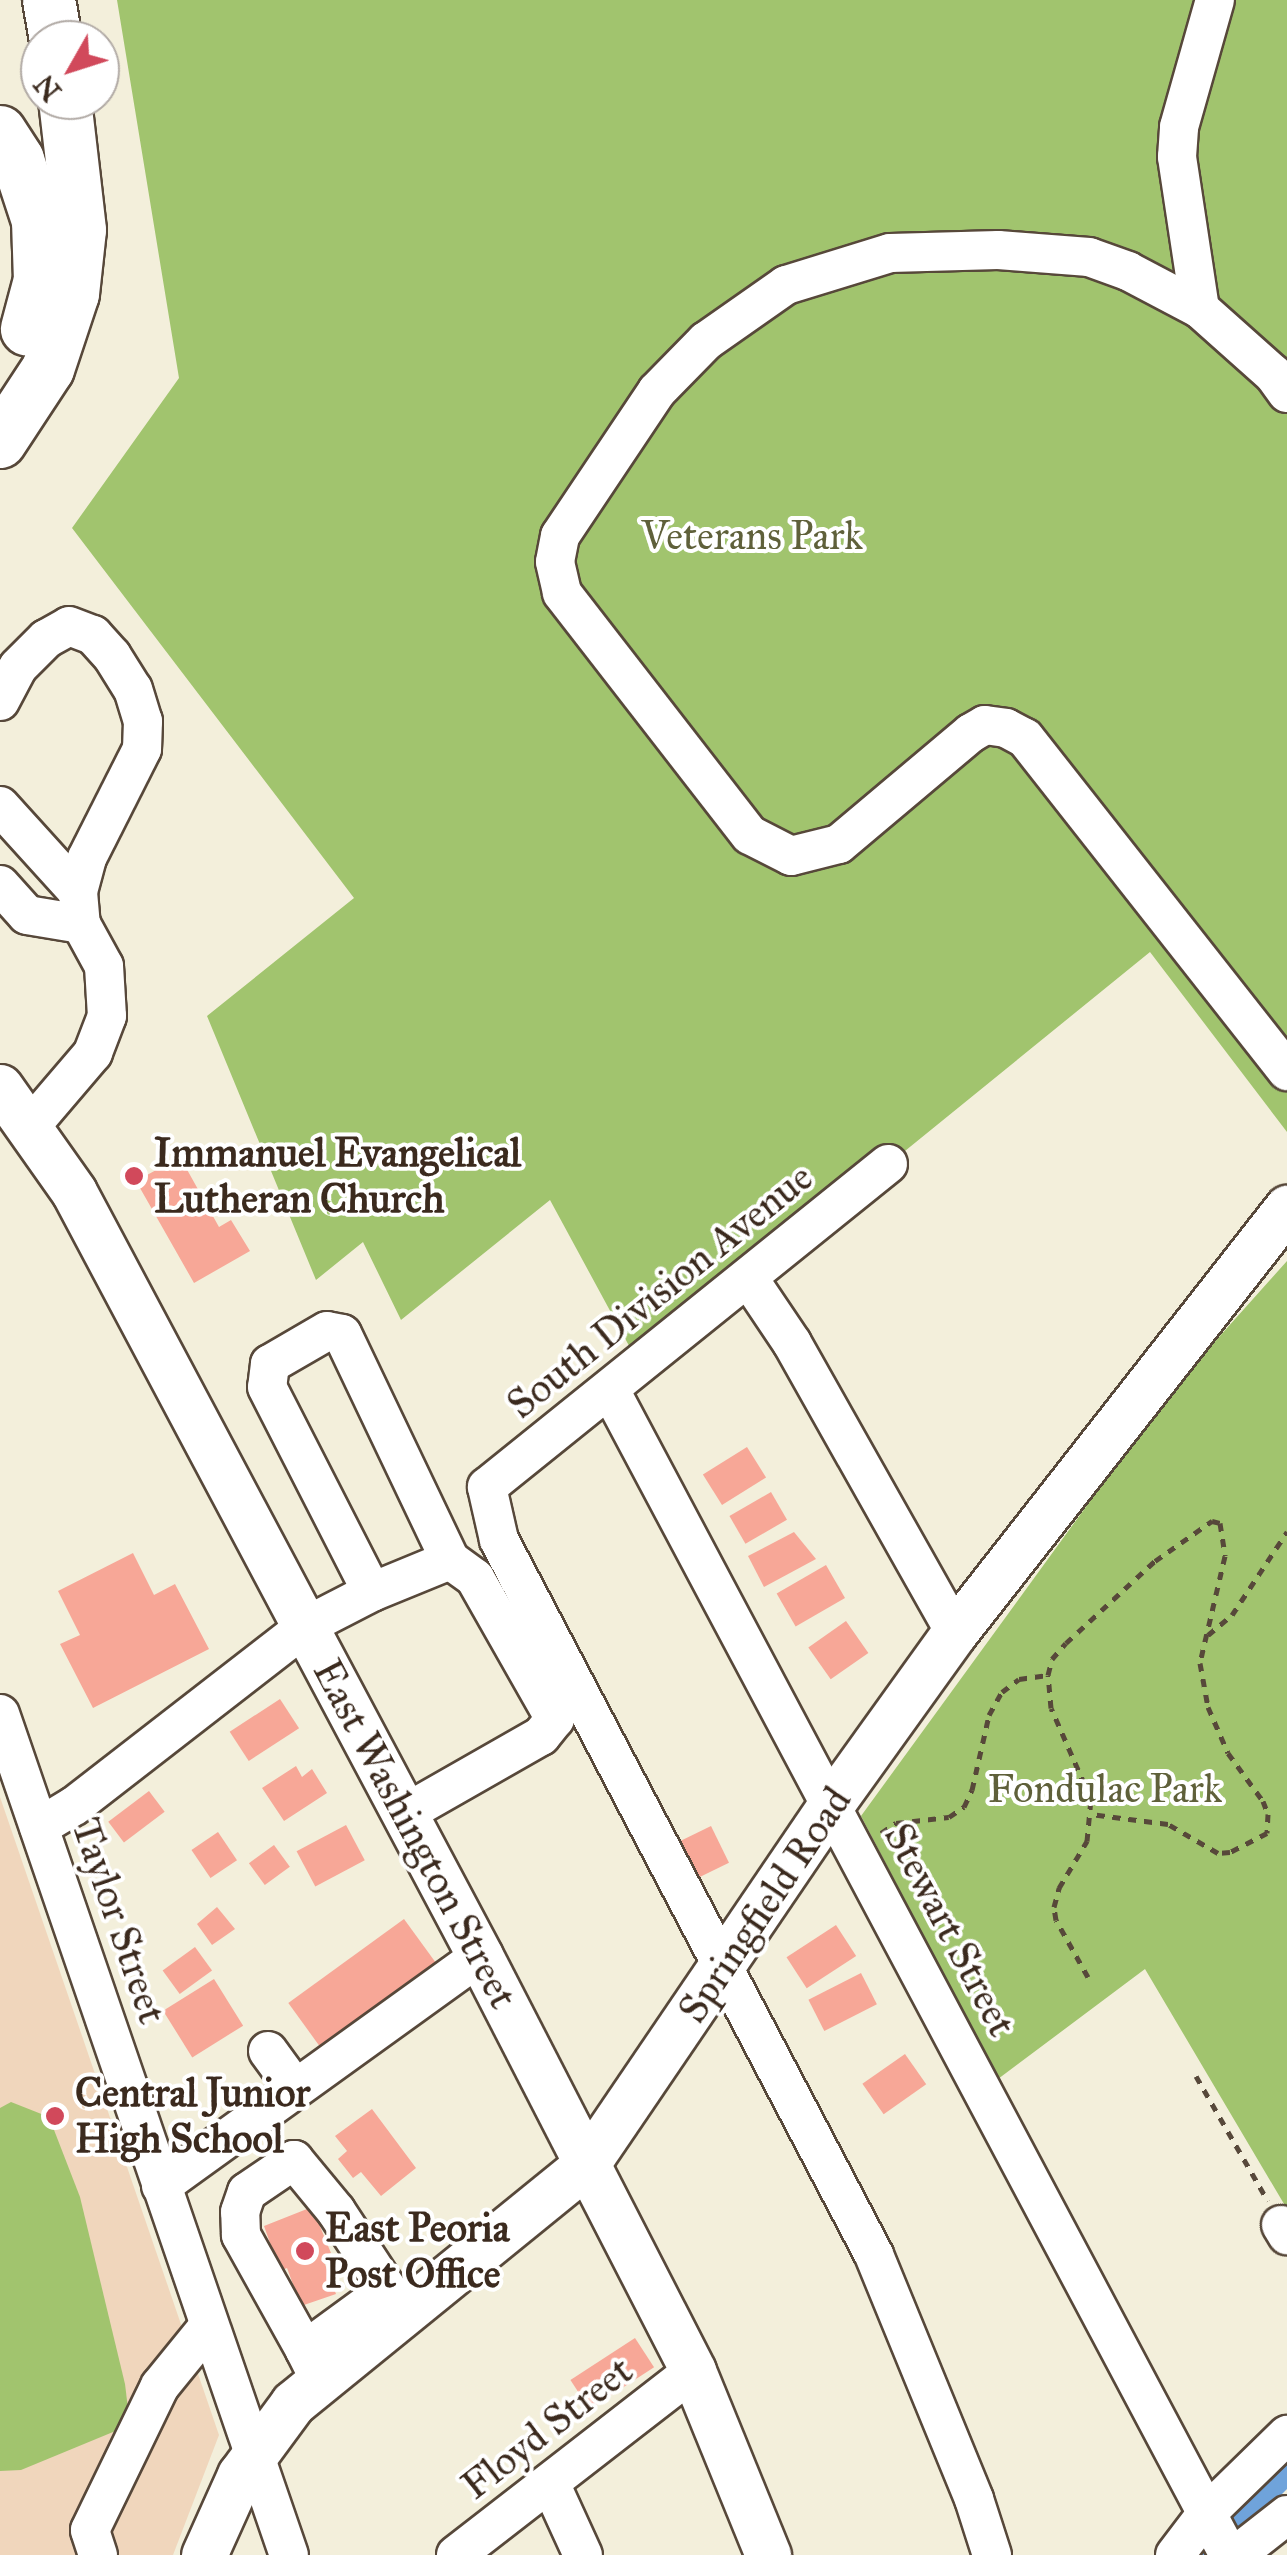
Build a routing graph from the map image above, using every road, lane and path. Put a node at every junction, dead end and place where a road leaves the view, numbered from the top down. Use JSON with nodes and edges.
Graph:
{"nodes":[{"id":1,"x":1215,"y":0,"type":"edge"},
{"id":2,"x":68,"y":120,"type":"edge"},
{"id":3,"x":0,"y":132,"type":"edge"},
{"id":4,"x":1200,"y":309,"type":"junction"},
{"id":5,"x":0,"y":377,"type":"edge"},
{"id":6,"x":1287,"y":393,"type":"edge"},
{"id":7,"x":0,"y":442,"type":"edge"},
{"id":8,"x":0,"y":701,"type":"edge"},
{"id":9,"x":0,"y":806,"type":"edge"},
{"id":10,"x":0,"y":885,"type":"edge"},
{"id":11,"x":80,"y":908,"type":"junction"},
{"id":12,"x":1287,"y":1071,"type":"edge"},
{"id":13,"x":0,"y":1087,"type":"edge"},
{"id":14,"x":14,"y":1120,"type":"edge"},
{"id":15,"x":888,"y":1164,"type":"dead end"},
{"id":16,"x":1287,"y":1208,"type":"edge"},
{"id":17,"x":749,"y":1279,"type":"junction"},
{"id":18,"x":610,"y":1390,"type":"junction"},
{"id":19,"x":1287,"y":1532,"type":"edge"},
{"id":20,"x":450,"y":1560,"type":"junction"},
{"id":21,"x":372,"y":1592,"type":"junction"},
{"id":22,"x":306,"y":1626,"type":"junction"},
{"id":23,"x":955,"y":1632,"type":"junction"},
{"id":24,"x":1206,"y":1636,"type":"junction"},
{"id":25,"x":1048,"y":1675,"type":"junction"},
{"id":26,"x":0,"y":1714,"type":"edge"},
{"id":27,"x":832,"y":1803,"type":"junction"},
{"id":28,"x":404,"y":1814,"type":"junction"},
{"id":29,"x":1091,"y":1814,"type":"junction"},
{"id":30,"x":39,"y":1827,"type":"junction"},
{"id":31,"x":872,"y":1840,"type":"dead end"},
{"id":32,"x":480,"y":1956,"type":"junction"},
{"id":33,"x":722,"y":1967,"type":"junction"},
{"id":34,"x":1088,"y":1977,"type":"dead end"},
{"id":35,"x":268,"y":2051,"type":"dead end"},
{"id":36,"x":1196,"y":2076,"type":"dead end"},
{"id":37,"x":295,"y":2088,"type":"junction"},
{"id":38,"x":586,"y":2165,"type":"junction"},
{"id":39,"x":161,"y":2186,"type":"junction"},
{"id":40,"x":1284,"y":2230,"type":"edge"},
{"id":41,"x":394,"y":2302,"type":"junction"},
{"id":42,"x":208,"y":2327,"type":"junction"},
{"id":43,"x":312,"y":2364,"type":"junction"},
{"id":44,"x":693,"y":2371,"type":"junction"},
{"id":45,"x":1287,"y":2436,"type":"edge"},
{"id":46,"x":252,"y":2454,"type":"junction"},
{"id":47,"x":550,"y":2482,"type":"junction"},
{"id":48,"x":1207,"y":2514,"type":"junction"},
{"id":49,"x":1287,"y":2515,"type":"edge"},
{"id":50,"x":98,"y":2555,"type":"edge"},
{"id":51,"x":204,"y":2555,"type":"edge"},
{"id":52,"x":289,"y":2555,"type":"edge"},
{"id":53,"x":456,"y":2555,"type":"edge"},
{"id":54,"x":583,"y":2555,"type":"edge"},
{"id":55,"x":768,"y":2555,"type":"edge"},
{"id":56,"x":992,"y":2555,"type":"edge"},
{"id":57,"x":1176,"y":2555,"type":"edge"},
{"id":58,"x":1232,"y":2555,"type":"edge"}],
"edges":[{"from":1,"to":4,"type":"street"},
{"from":2,"to":7,"type":"highway"},
{"from":3,"to":5,"type":"highway"},
{"from":4,"to":6,"type":"street"},
{"from":4,"to":12,"type":"street"},
{"from":8,"to":11,"type":"street"},
{"from":9,"to":11,"type":"street"},
{"from":10,"to":11,"type":"street"},
{"from":11,"to":14,"type":"street"},
{"from":13,"to":14,"type":"main road","name":"East Washington Street"},
{"from":14,"to":22,"type":"main road","name":"East Washington Street"},
{"from":15,"to":17,"type":"street","name":"South Division Avenue"},
{"from":16,"to":23,"type":"main road","name":"Springfield Road"},
{"from":17,"to":18,"type":"street","name":"South Division Avenue"},
{"from":17,"to":23,"type":"street"},
{"from":18,"to":27,"type":"street","name":"Stewart Street"},
{"from":18,"to":33,"type":"street","name":"South Division Avenue"},
{"from":19,"to":24,"type":"path"},
{"from":20,"to":21,"type":"street"},
{"from":20,"to":21,"type":"street"},
{"from":20,"to":28,"type":"street"},
{"from":21,"to":22,"type":"street"},
{"from":22,"to":28,"type":"main road","name":"East Washington Street"},
{"from":22,"to":30,"type":"street"},
{"from":23,"to":27,"type":"main road","name":"Springfield Road"},
{"from":24,"to":25,"type":"path"},
{"from":24,"to":29,"type":"path"},
{"from":25,"to":29,"type":"path"},
{"from":25,"to":31,"type":"path"},
{"from":26,"to":30,"type":"street","name":"Taylor Street"},
{"from":27,"to":33,"type":"main road","name":"Springfield Road"},
{"from":27,"to":48,"type":"street","name":"Stewart Street"},
{"from":28,"to":32,"type":"main road","name":"East Washington Street"},
{"from":29,"to":34,"type":"path"},
{"from":30,"to":39,"type":"street","name":"Taylor Street"},
{"from":32,"to":37,"type":"street"},
{"from":32,"to":38,"type":"main road","name":"East Washington Street"},
{"from":33,"to":38,"type":"main road","name":"Springfield Road"},
{"from":33,"to":56,"type":"street"},
{"from":35,"to":37,"type":"street"},
{"from":36,"to":40,"type":"path"},
{"from":37,"to":39,"type":"street"},
{"from":38,"to":41,"type":"main road","name":"Springfield Road"},
{"from":38,"to":44,"type":"main road","name":"East Washington Street"},
{"from":39,"to":42,"type":"street","name":"Taylor Street"},
{"from":41,"to":43,"type":"main road","name":"Springfield Road"},
{"from":41,"to":43,"type":"street"},
{"from":42,"to":46,"type":"street","name":"Taylor Street"},
{"from":42,"to":50,"type":"street"},
{"from":43,"to":46,"type":"main road","name":"Springfield Road"},
{"from":44,"to":47,"type":"street","name":"Floyd Street"},
{"from":44,"to":55,"type":"main road","name":"East Washington Street"},
{"from":45,"to":48,"type":"street"},
{"from":46,"to":51,"type":"main road","name":"Springfield Road"},
{"from":46,"to":52,"type":"street","name":"Taylor Street"},
{"from":47,"to":53,"type":"street","name":"Floyd Street"},
{"from":47,"to":54,"type":"street"},
{"from":48,"to":57,"type":"street"},
{"from":48,"to":58,"type":"street","name":"Stewart Street"},
{"from":49,"to":58,"type":"street"}]}
